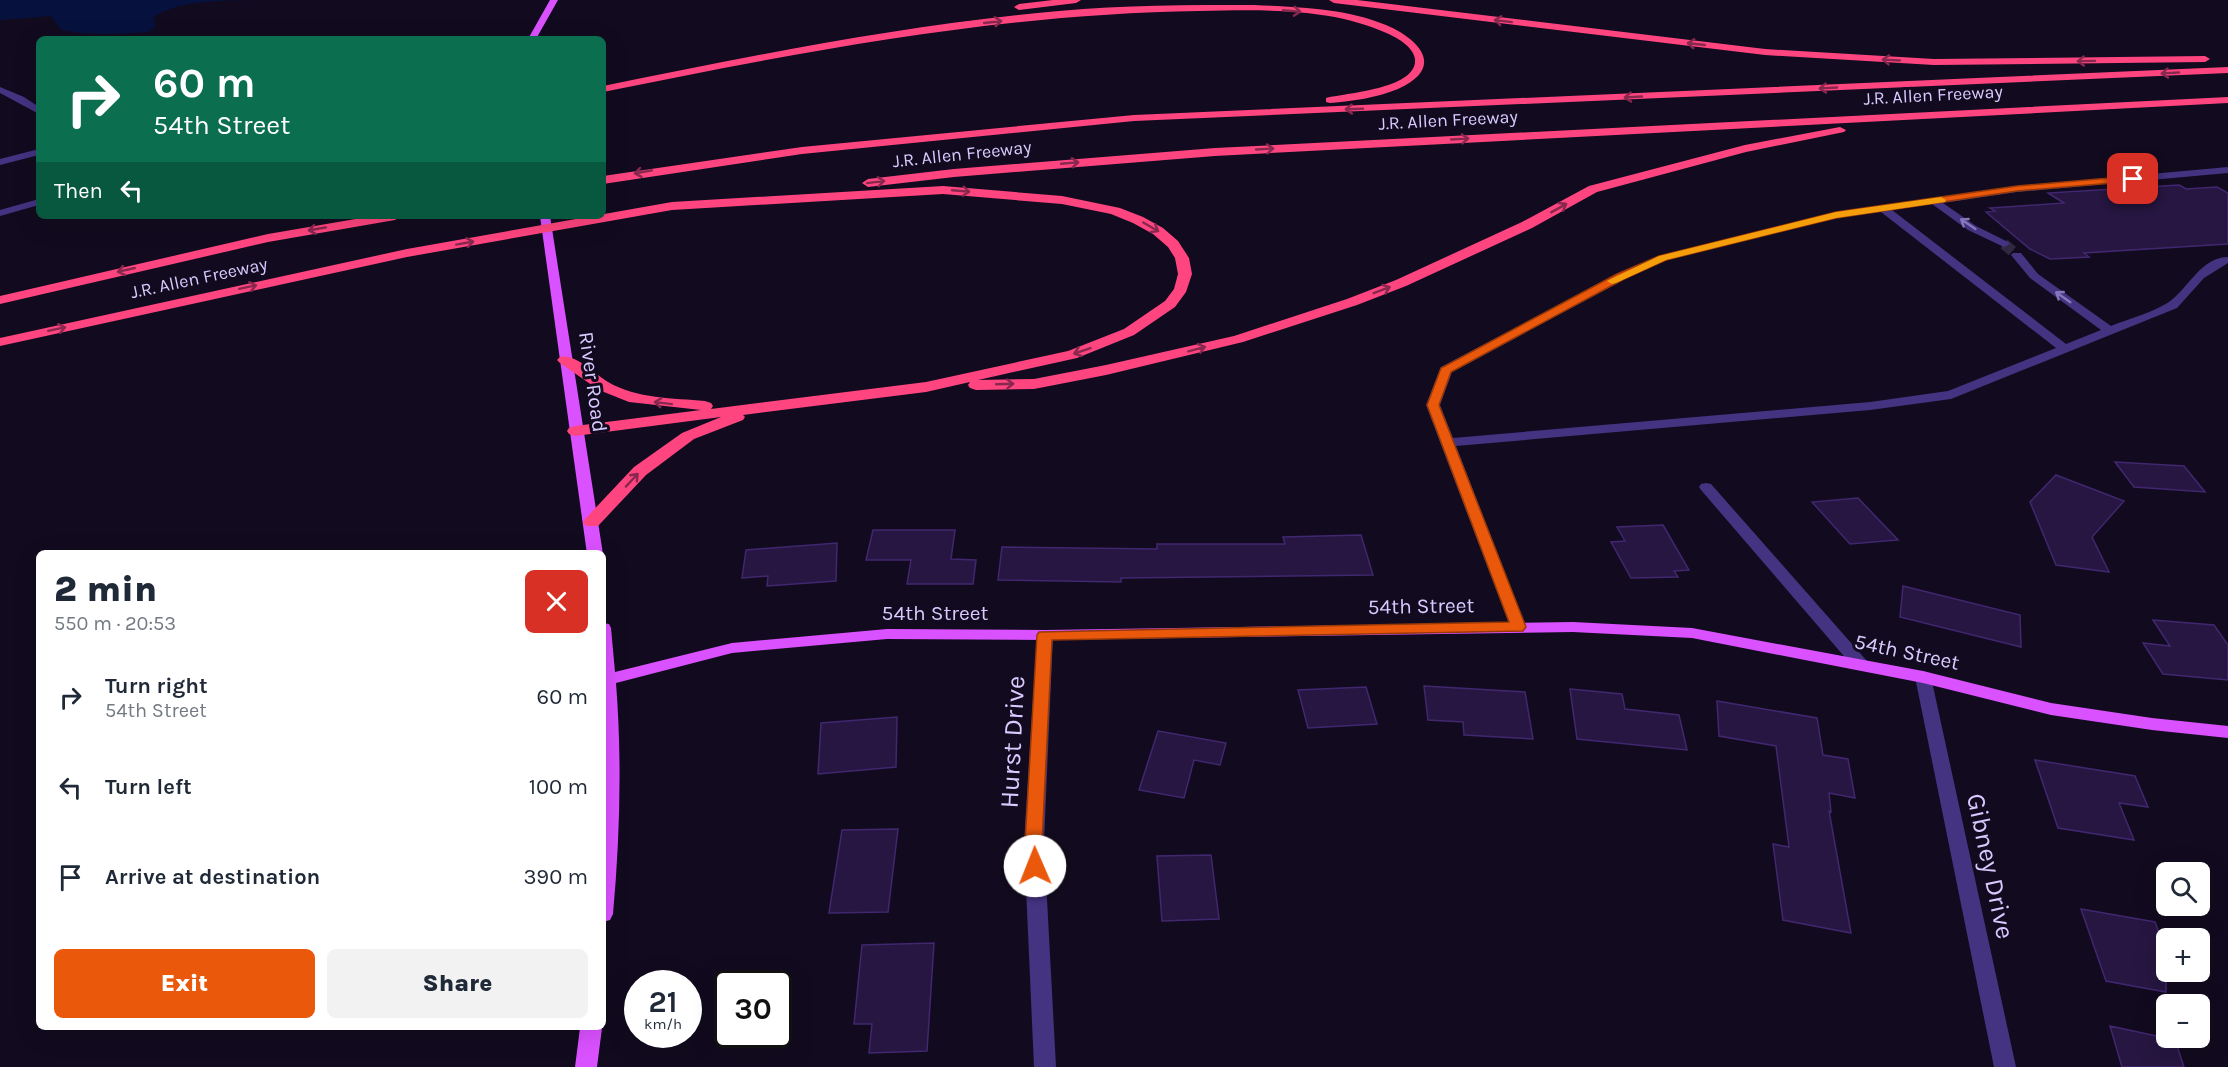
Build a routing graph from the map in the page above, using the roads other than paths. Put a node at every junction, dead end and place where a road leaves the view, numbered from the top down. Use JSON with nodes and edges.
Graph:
{"nodes":[{"id":1,"x":554,"y":0,"type":"edge"},
{"id":2,"x":1076,"y":0,"type":"edge"},
{"id":3,"x":1334,"y":0,"type":"edge"},
{"id":4,"x":534,"y":36,"type":"edge"},
{"id":5,"x":872,"y":38,"type":"junction"},
{"id":6,"x":2228,"y":59,"type":"edge"},
{"id":7,"x":2228,"y":70,"type":"edge"},
{"id":8,"x":680,"y":73,"type":"junction"},
{"id":9,"x":606,"y":78,"type":"edge"},
{"id":10,"x":606,"y":88,"type":"edge"},
{"id":11,"x":0,"y":90,"type":"edge"},
{"id":12,"x":2228,"y":101,"type":"edge"},
{"id":13,"x":36,"y":109,"type":"edge"},
{"id":14,"x":1134,"y":118,"type":"junction"},
{"id":15,"x":36,"y":153,"type":"edge"},
{"id":16,"x":0,"y":162,"type":"edge"},
{"id":17,"x":2228,"y":170,"type":"edge"},
{"id":18,"x":606,"y":179,"type":"edge"},
{"id":19,"x":1934,"y":201,"type":"junction"},
{"id":20,"x":36,"y":203,"type":"edge"},
{"id":21,"x":672,"y":206,"type":"junction"},
{"id":22,"x":1882,"y":208,"type":"junction"},
{"id":23,"x":0,"y":213,"type":"edge"},
{"id":24,"x":606,"y":218,"type":"edge"},
{"id":25,"x":378,"y":219,"type":"edge"},
{"id":26,"x":545,"y":219,"type":"edge"},
{"id":27,"x":599,"y":219,"type":"edge"},
{"id":28,"x":2004,"y":244,"type":"tunnel mouth"},
{"id":29,"x":2018,"y":255,"type":"tunnel mouth"},
{"id":30,"x":2228,"y":260,"type":"edge"},
{"id":31,"x":0,"y":300,"type":"edge"},
{"id":32,"x":2110,"y":331,"type":"junction"},
{"id":33,"x":0,"y":342,"type":"edge"},
{"id":34,"x":2065,"y":349,"type":"junction"},
{"id":35,"x":565,"y":360,"type":"junction"},
{"id":36,"x":926,"y":387,"type":"junction"},
{"id":37,"x":764,"y":407,"type":"junction"},
{"id":38,"x":575,"y":431,"type":"junction"},
{"id":39,"x":1446,"y":443,"type":"junction"},
{"id":40,"x":1706,"y":487,"type":"dead end"},
{"id":41,"x":592,"y":522,"type":"junction"},
{"id":42,"x":595,"y":550,"type":"edge"},
{"id":43,"x":1518,"y":627,"type":"junction"},
{"id":44,"x":1045,"y":635,"type":"junction"},
{"id":45,"x":606,"y":654,"type":"edge"},
{"id":46,"x":1861,"y":665,"type":"junction"},
{"id":47,"x":1923,"y":677,"type":"junction"},
{"id":48,"x":609,"y":679,"type":"junction"},
{"id":49,"x":2228,"y":732,"type":"edge"},
{"id":50,"x":606,"y":864,"type":"edge"},
{"id":51,"x":591,"y":1030,"type":"edge"},
{"id":52,"x":586,"y":1067,"type":"edge"},
{"id":53,"x":1045,"y":1067,"type":"edge"},
{"id":54,"x":2005,"y":1067,"type":"edge"}],
"edges":[{"from":1,"to":4,"type":"main road"},
{"from":2,"to":5,"type":"highway"},
{"from":6,"to":3,"type":"highway","one_way":true},
{"from":5,"to":8,"type":"highway"},
{"from":5,"to":14,"type":"highway","one_way":true},
{"from":7,"to":14,"type":"highway","name":"J.R. Allen Freeway","one_way":true},
{"from":8,"to":9,"type":"highway"},
{"from":8,"to":10,"type":"highway"},
{"from":11,"to":13,"type":"street"},
{"from":21,"to":12,"type":"highway","name":"J.R. Allen Freeway","one_way":true},
{"from":36,"to":12,"type":"highway","one_way":true},
{"from":14,"to":18,"type":"highway","name":"J.R. Allen Freeway","one_way":true},
{"from":15,"to":16,"type":"street"},
{"from":17,"to":19,"type":"street"},
{"from":19,"to":22,"type":"street"},
{"from":28,"to":19,"type":"street","one_way":true},
{"from":20,"to":23,"type":"street"},
{"from":24,"to":21,"type":"highway","name":"J.R. Allen Freeway","one_way":true},
{"from":21,"to":36,"type":"highway","one_way":true},
{"from":22,"to":34,"type":"street"},
{"from":22,"to":39,"type":"street"},
{"from":25,"to":31,"type":"highway","name":"J.R. Allen Freeway","one_way":true},
{"from":26,"to":35,"type":"main road","name":"River Road"},
{"from":33,"to":27,"type":"highway","name":"J.R. Allen Freeway","one_way":true},
{"from":32,"to":29,"type":"street","one_way":true},
{"from":30,"to":32,"type":"street"},
{"from":32,"to":34,"type":"street"},
{"from":34,"to":39,"type":"street"},
{"from":37,"to":35,"type":"highway","one_way":true},
{"from":35,"to":38,"type":"main road","name":"River Road"},
{"from":36,"to":37,"type":"highway"},
{"from":37,"to":38,"type":"highway"},
{"from":41,"to":37,"type":"highway","one_way":true},
{"from":38,"to":41,"type":"main road","name":"River Road"},
{"from":39,"to":43,"type":"street"},
{"from":40,"to":46,"type":"street"},
{"from":41,"to":42,"type":"main road","name":"River Road"},
{"from":43,"to":44,"type":"main road","name":"54th Street"},
{"from":43,"to":46,"type":"main road","name":"54th Street"},
{"from":44,"to":48,"type":"main road","name":"54th Street"},
{"from":44,"to":53,"type":"street","name":"Hurst Drive"},
{"from":45,"to":48,"type":"main road"},
{"from":46,"to":47,"type":"main road","name":"54th Street"},
{"from":47,"to":49,"type":"main road","name":"54th Street"},
{"from":47,"to":54,"type":"street","name":"Gibney Drive"},
{"from":48,"to":50,"type":"main road"},
{"from":51,"to":52,"type":"main road"}]}
